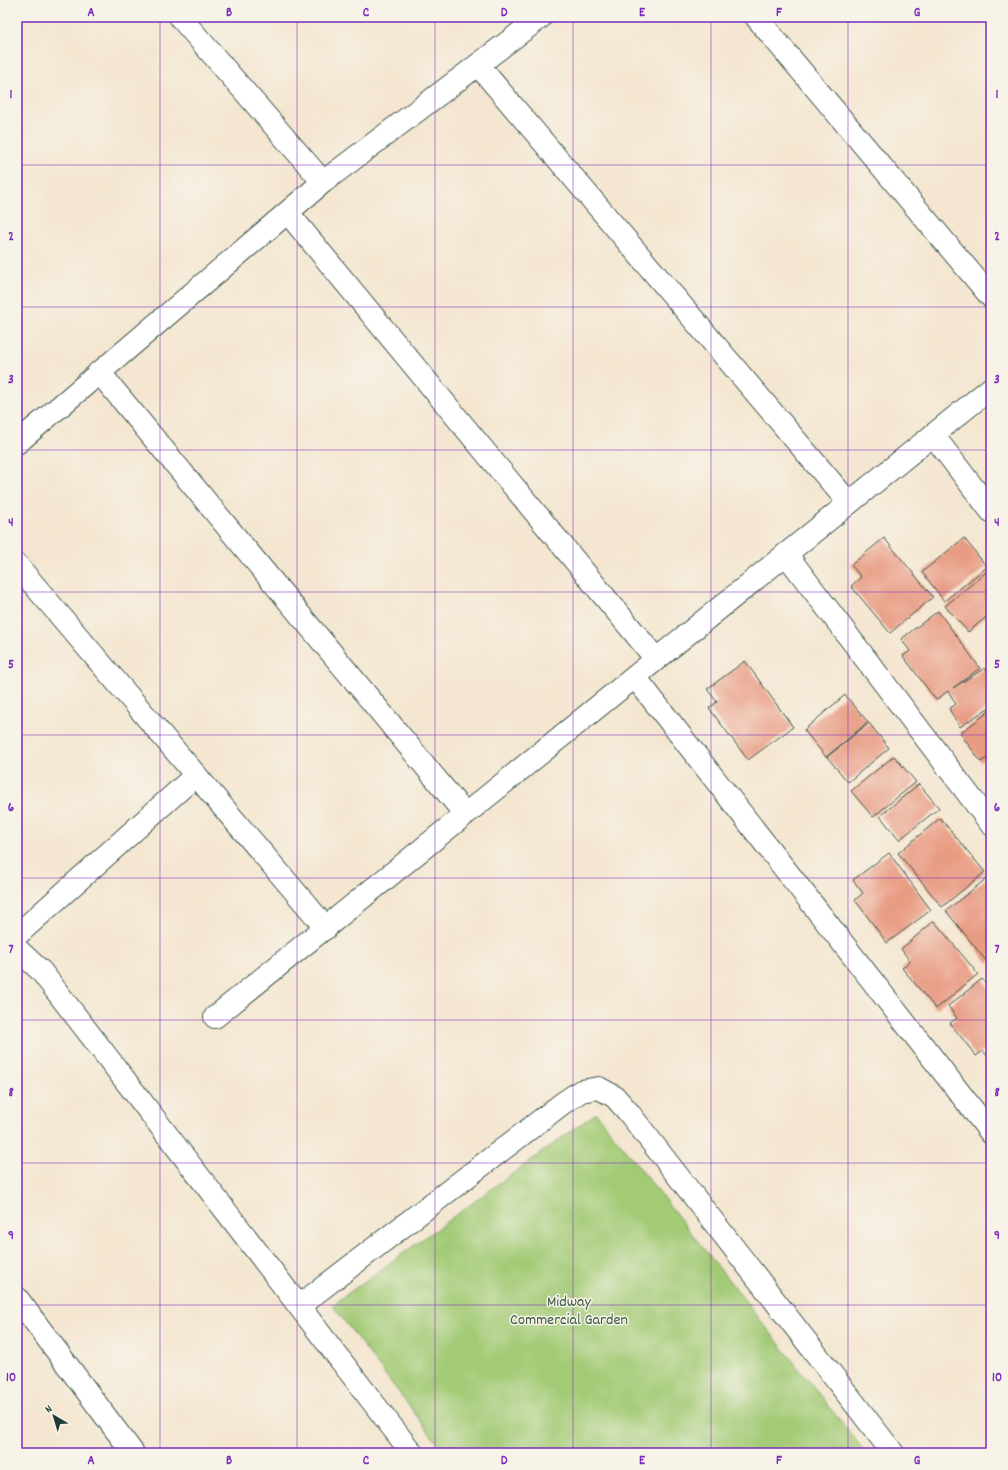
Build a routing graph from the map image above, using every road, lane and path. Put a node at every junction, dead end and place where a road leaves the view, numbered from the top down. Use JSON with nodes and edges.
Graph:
{"nodes":[{"id":1,"x":180,"y":17,"type":"edge"},
{"id":2,"x":541,"y":17,"type":"edge"},
{"id":3,"x":756,"y":17,"type":"edge"},
{"id":4,"x":478,"y":65,"type":"junction"},
{"id":5,"x":323,"y":182,"type":"junction"},
{"id":6,"x":288,"y":213,"type":"junction"},
{"id":7,"x":991,"y":297,"type":"edge"},
{"id":8,"x":99,"y":372,"type":"junction"},
{"id":9,"x":991,"y":388,"type":"edge"},
{"id":10,"x":933,"y":435,"type":"junction"},
{"id":11,"x":17,"y":443,"type":"edge"},
{"id":12,"x":849,"y":503,"type":"junction"},
{"id":13,"x":991,"y":511,"type":"edge"},
{"id":14,"x":786,"y":554,"type":"junction"},
{"id":15,"x":17,"y":565,"type":"edge"},
{"id":16,"x":656,"y":659,"type":"junction"},
{"id":17,"x":635,"y":676,"type":"junction"},
{"id":18,"x":196,"y":775,"type":"junction"},
{"id":19,"x":465,"y":814,"type":"junction"},
{"id":20,"x":991,"y":824,"type":"edge"},
{"id":21,"x":326,"y":928,"type":"junction"},
{"id":22,"x":17,"y":934,"type":"edge"},
{"id":23,"x":17,"y":949,"type":"edge"},
{"id":24,"x":216,"y":1017,"type":"dead end"},
{"id":25,"x":991,"y":1133,"type":"edge"},
{"id":26,"x":17,"y":1298,"type":"edge"},
{"id":27,"x":299,"y":1306,"type":"junction"},
{"id":28,"x":133,"y":1453,"type":"edge"},
{"id":29,"x":412,"y":1453,"type":"edge"},
{"id":30,"x":893,"y":1453,"type":"edge"}],
"edges":[{"from":1,"to":5,"type":"street"},
{"from":2,"to":4,"type":"street"},
{"from":3,"to":7,"type":"street"},
{"from":4,"to":5,"type":"street"},
{"from":4,"to":12,"type":"street"},
{"from":5,"to":6,"type":"street"},
{"from":6,"to":8,"type":"street"},
{"from":6,"to":16,"type":"street"},
{"from":8,"to":11,"type":"street"},
{"from":8,"to":19,"type":"street"},
{"from":9,"to":10,"type":"street"},
{"from":10,"to":12,"type":"street"},
{"from":10,"to":13,"type":"street"},
{"from":12,"to":14,"type":"street"},
{"from":14,"to":16,"type":"street"},
{"from":14,"to":20,"type":"street"},
{"from":15,"to":18,"type":"street"},
{"from":16,"to":17,"type":"street"},
{"from":17,"to":19,"type":"street"},
{"from":17,"to":25,"type":"street"},
{"from":18,"to":21,"type":"street"},
{"from":18,"to":22,"type":"street"},
{"from":19,"to":21,"type":"street"},
{"from":21,"to":24,"type":"street"},
{"from":23,"to":27,"type":"street"},
{"from":26,"to":28,"type":"street"},
{"from":27,"to":29,"type":"street"},
{"from":27,"to":30,"type":"street"}]}
